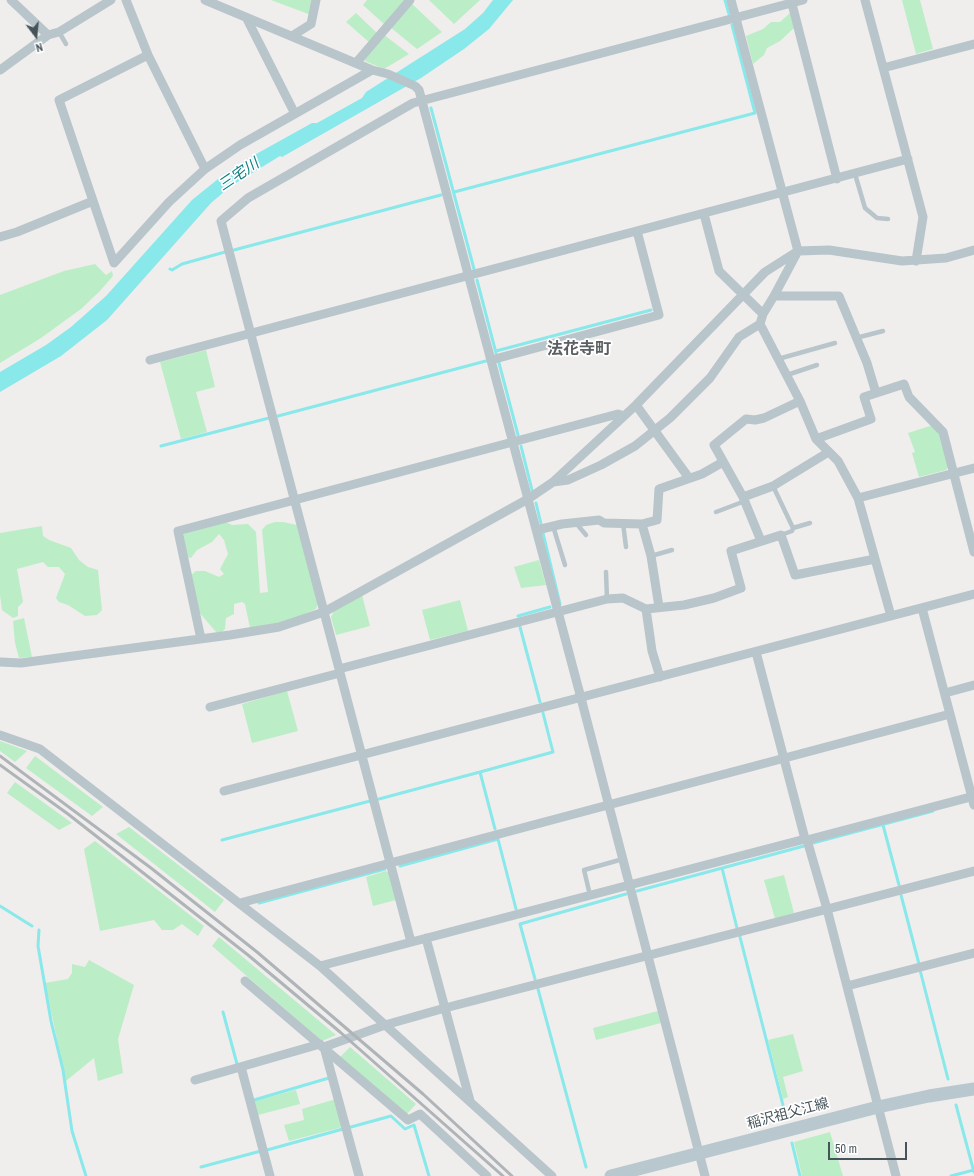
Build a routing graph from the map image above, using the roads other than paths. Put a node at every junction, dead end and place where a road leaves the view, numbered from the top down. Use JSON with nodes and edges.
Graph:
{"nodes":[{"id":1,"x":11,"y":0,"type":"edge"},
{"id":2,"x":111,"y":0,"type":"edge"},
{"id":3,"x":126,"y":0,"type":"edge"},
{"id":4,"x":205,"y":0,"type":"edge"},
{"id":5,"x":316,"y":0,"type":"edge"},
{"id":6,"x":410,"y":0,"type":"edge"},
{"id":7,"x":731,"y":0,"type":"edge"},
{"id":8,"x":803,"y":0,"type":"edge"},
{"id":9,"x":865,"y":0,"type":"edge"},
{"id":10,"x":791,"y":2,"type":"edge"},
{"id":11,"x":246,"y":17,"type":"junction"},
{"id":12,"x":736,"y":18,"type":"junction"},
{"id":13,"x":59,"y":32,"type":"junction"},
{"id":14,"x":48,"y":35,"type":"junction"},
{"id":15,"x":292,"y":36,"type":"junction"},
{"id":16,"x":66,"y":44,"type":"dead end"},
{"id":17,"x":974,"y":44,"type":"edge"},
{"id":18,"x":148,"y":55,"type":"junction"},
{"id":19,"x":356,"y":63,"type":"junction"},
{"id":20,"x":883,"y":68,"type":"junction"},
{"id":21,"x":0,"y":70,"type":"edge"},
{"id":22,"x":372,"y":70,"type":"junction"},
{"id":23,"x":422,"y":101,"type":"junction"},
{"id":24,"x":295,"y":114,"type":"junction"},
{"id":25,"x":908,"y":159,"type":"junction"},
{"id":26,"x":205,"y":169,"type":"junction"},
{"id":27,"x":855,"y":174,"type":"junction"},
{"id":28,"x":837,"y":179,"type":"junction"},
{"id":29,"x":783,"y":193,"type":"junction"},
{"id":30,"x":94,"y":201,"type":"junction"},
{"id":31,"x":704,"y":214,"type":"junction"},
{"id":32,"x":888,"y":219,"type":"dead end"},
{"id":33,"x":637,"y":232,"type":"junction"},
{"id":34,"x":0,"y":237,"type":"edge"},
{"id":35,"x":974,"y":250,"type":"edge"},
{"id":36,"x":798,"y":251,"type":"junction"},
{"id":37,"x":916,"y":261,"type":"junction"},
{"id":38,"x":469,"y":276,"type":"junction"},
{"id":39,"x":743,"y":295,"type":"junction"},
{"id":40,"x":774,"y":296,"type":"junction"},
{"id":41,"x":763,"y":314,"type":"junction"},
{"id":42,"x":760,"y":324,"type":"junction"},
{"id":43,"x":883,"y":331,"type":"dead end"},
{"id":44,"x":251,"y":334,"type":"junction"},
{"id":45,"x":856,"y":338,"type":"junction"},
{"id":46,"x":835,"y":343,"type":"dead end"},
{"id":47,"x":778,"y":359,"type":"junction"},
{"id":48,"x":150,"y":360,"type":"dead end"},
{"id":49,"x":491,"y":360,"type":"junction"},
{"id":50,"x":817,"y":365,"type":"dead end"},
{"id":51,"x":787,"y":375,"type":"junction"},
{"id":52,"x":876,"y":393,"type":"junction"},
{"id":53,"x":800,"y":401,"type":"junction"},
{"id":54,"x":636,"y":405,"type":"junction"},
{"id":55,"x":624,"y":416,"type":"junction"},
{"id":56,"x":655,"y":430,"type":"junction"},
{"id":57,"x":816,"y":439,"type":"junction"},
{"id":58,"x":513,"y":442,"type":"junction"},
{"id":59,"x":827,"y":453,"type":"junction"},
{"id":60,"x":723,"y":462,"type":"junction"},
{"id":61,"x":974,"y":468,"type":"edge"},
{"id":62,"x":954,"y":473,"type":"junction"},
{"id":63,"x":689,"y":478,"type":"junction"},
{"id":64,"x":553,"y":482,"type":"junction"},
{"id":65,"x":773,"y":486,"type":"junction"},
{"id":66,"x":858,"y":498,"type":"junction"},
{"id":67,"x":528,"y":499,"type":"junction"},
{"id":68,"x":744,"y":499,"type":"junction"},
{"id":69,"x":295,"y":500,"type":"junction"},
{"id":70,"x":716,"y":512,"type":"dead end"},
{"id":71,"x":575,"y":522,"type":"junction"},
{"id":72,"x":810,"y":523,"type":"dead end"},
{"id":73,"x":623,"y":524,"type":"junction"},
{"id":74,"x":642,"y":524,"type":"junction"},
{"id":75,"x":553,"y":526,"type":"junction"},
{"id":76,"x":793,"y":528,"type":"junction"},
{"id":77,"x":537,"y":530,"type":"junction"},
{"id":78,"x":586,"y":535,"type":"dead end"},
{"id":79,"x":781,"y":535,"type":"junction"},
{"id":80,"x":761,"y":541,"type":"junction"},
{"id":81,"x":626,"y":547,"type":"dead end"},
{"id":82,"x":672,"y":550,"type":"dead end"},
{"id":83,"x":974,"y":552,"type":"edge"},
{"id":84,"x":651,"y":556,"type":"junction"},
{"id":85,"x":875,"y":558,"type":"junction"},
{"id":86,"x":565,"y":565,"type":"dead end"},
{"id":87,"x":606,"y":572,"type":"dead end"},
{"id":88,"x":974,"y":594,"type":"edge"},
{"id":89,"x":607,"y":599,"type":"junction"},
{"id":90,"x":659,"y":607,"type":"junction"},
{"id":91,"x":922,"y":608,"type":"junction"},
{"id":92,"x":646,"y":609,"type":"junction"},
{"id":93,"x":558,"y":611,"type":"junction"},
{"id":94,"x":324,"y":612,"type":"junction"},
{"id":95,"x":891,"y":616,"type":"junction"},
{"id":96,"x":201,"y":639,"type":"junction"},
{"id":97,"x":756,"y":652,"type":"junction"},
{"id":98,"x":0,"y":662,"type":"edge"},
{"id":99,"x":340,"y":671,"type":"junction"},
{"id":100,"x":660,"y":677,"type":"junction"},
{"id":101,"x":974,"y":685,"type":"edge"},
{"id":102,"x":945,"y":693,"type":"junction"},
{"id":103,"x":581,"y":698,"type":"junction"},
{"id":104,"x":210,"y":707,"type":"dead end"},
{"id":105,"x":950,"y":714,"type":"junction"},
{"id":106,"x":0,"y":735,"type":"edge"},
{"id":107,"x":362,"y":755,"type":"junction"},
{"id":108,"x":784,"y":758,"type":"junction"},
{"id":109,"x":224,"y":792,"type":"dead end"},
{"id":110,"x":973,"y":799,"type":"edge"},
{"id":111,"x":609,"y":805,"type":"junction"},
{"id":112,"x":806,"y":839,"type":"junction"},
{"id":113,"x":623,"y":859,"type":"junction"},
{"id":114,"x":390,"y":863,"type":"junction"},
{"id":115,"x":974,"y":871,"type":"edge"},
{"id":116,"x":630,"y":885,"type":"junction"},
{"id":117,"x":590,"y":895,"type":"junction"},
{"id":118,"x":240,"y":903,"type":"junction"},
{"id":119,"x":827,"y":909,"type":"junction"},
{"id":120,"x":426,"y":938,"type":"junction"},
{"id":121,"x":411,"y":942,"type":"junction"},
{"id":122,"x":974,"y":953,"type":"edge"},
{"id":123,"x":648,"y":956,"type":"junction"},
{"id":124,"x":320,"y":966,"type":"junction"},
{"id":125,"x":245,"y":981,"type":"dead end"},
{"id":126,"x":847,"y":986,"type":"junction"},
{"id":127,"x":445,"y":1008,"type":"junction"},
{"id":128,"x":385,"y":1025,"type":"junction"},
{"id":129,"x":322,"y":1046,"type":"junction"},
{"id":130,"x":241,"y":1067,"type":"junction"},
{"id":131,"x":195,"y":1080,"type":"dead end"},
{"id":132,"x":974,"y":1089,"type":"edge"},
{"id":133,"x":470,"y":1101,"type":"junction"},
{"id":134,"x":878,"y":1107,"type":"junction"},
{"id":135,"x":700,"y":1154,"type":"junction"},
{"id":136,"x":270,"y":1176,"type":"edge"},
{"id":137,"x":359,"y":1176,"type":"edge"},
{"id":138,"x":487,"y":1176,"type":"edge"},
{"id":139,"x":552,"y":1176,"type":"edge"},
{"id":140,"x":611,"y":1176,"type":"edge"},
{"id":141,"x":705,"y":1176,"type":"edge"},
{"id":142,"x":896,"y":1176,"type":"edge"}],
"edges":[{"from":1,"to":14,"type":"street"},
{"from":2,"to":13,"type":"street"},
{"from":3,"to":18,"type":"street"},
{"from":4,"to":11,"type":"street"},
{"from":5,"to":15,"type":"street"},
{"from":6,"to":19,"type":"street"},
{"from":7,"to":12,"type":"street"},
{"from":8,"to":10,"type":"street"},
{"from":9,"to":20,"type":"street"},
{"from":10,"to":12,"type":"street"},
{"from":10,"to":28,"type":"street"},
{"from":11,"to":15,"type":"street"},
{"from":11,"to":24,"type":"street"},
{"from":12,"to":23,"type":"street"},
{"from":12,"to":29,"type":"street"},
{"from":13,"to":14,"type":"street"},
{"from":13,"to":16,"type":"lane"},
{"from":14,"to":21,"type":"street"},
{"from":15,"to":19,"type":"street"},
{"from":17,"to":20,"type":"street"},
{"from":18,"to":26,"type":"street"},
{"from":18,"to":30,"type":"street"},
{"from":19,"to":22,"type":"street"},
{"from":20,"to":25,"type":"street"},
{"from":22,"to":23,"type":"street"},
{"from":22,"to":24,"type":"street"},
{"from":23,"to":38,"type":"street"},
{"from":23,"to":44,"type":"street"},
{"from":24,"to":26,"type":"street"},
{"from":25,"to":27,"type":"street"},
{"from":25,"to":37,"type":"street"},
{"from":26,"to":30,"type":"street"},
{"from":27,"to":28,"type":"street"},
{"from":27,"to":32,"type":"lane"},
{"from":28,"to":29,"type":"street"},
{"from":29,"to":31,"type":"street"},
{"from":29,"to":36,"type":"street"},
{"from":30,"to":34,"type":"street"},
{"from":31,"to":33,"type":"street"},
{"from":31,"to":39,"type":"street"},
{"from":33,"to":38,"type":"street"},
{"from":33,"to":49,"type":"street"},
{"from":35,"to":37,"type":"street"},
{"from":36,"to":37,"type":"street"},
{"from":36,"to":39,"type":"street"},
{"from":36,"to":40,"type":"street"},
{"from":38,"to":44,"type":"street"},
{"from":38,"to":49,"type":"street"},
{"from":39,"to":41,"type":"street"},
{"from":39,"to":54,"type":"street"},
{"from":40,"to":41,"type":"street"},
{"from":40,"to":45,"type":"street"},
{"from":41,"to":42,"type":"street"},
{"from":42,"to":47,"type":"street"},
{"from":42,"to":56,"type":"street"},
{"from":43,"to":45,"type":"lane"},
{"from":44,"to":48,"type":"street"},
{"from":44,"to":69,"type":"street"},
{"from":45,"to":52,"type":"street"},
{"from":46,"to":47,"type":"lane"},
{"from":47,"to":51,"type":"street"},
{"from":49,"to":58,"type":"street"},
{"from":50,"to":51,"type":"lane"},
{"from":51,"to":53,"type":"street"},
{"from":52,"to":57,"type":"street"},
{"from":52,"to":62,"type":"street"},
{"from":53,"to":57,"type":"street"},
{"from":53,"to":60,"type":"street"},
{"from":54,"to":55,"type":"street"},
{"from":54,"to":56,"type":"street"},
{"from":55,"to":58,"type":"street"},
{"from":55,"to":64,"type":"street"},
{"from":56,"to":63,"type":"street"},
{"from":56,"to":64,"type":"street"},
{"from":57,"to":59,"type":"street"},
{"from":58,"to":67,"type":"street"},
{"from":58,"to":69,"type":"street"},
{"from":59,"to":65,"type":"street"},
{"from":59,"to":66,"type":"street"},
{"from":60,"to":63,"type":"street"},
{"from":60,"to":68,"type":"street"},
{"from":61,"to":62,"type":"street"},
{"from":62,"to":66,"type":"street"},
{"from":62,"to":83,"type":"street"},
{"from":63,"to":74,"type":"street"},
{"from":64,"to":67,"type":"street"},
{"from":65,"to":68,"type":"street"},
{"from":65,"to":76,"type":"lane"},
{"from":66,"to":85,"type":"street"},
{"from":67,"to":77,"type":"street"},
{"from":67,"to":94,"type":"street"},
{"from":68,"to":70,"type":"lane"},
{"from":68,"to":80,"type":"street"},
{"from":69,"to":94,"type":"street"},
{"from":69,"to":96,"type":"street"},
{"from":71,"to":73,"type":"street"},
{"from":71,"to":75,"type":"street"},
{"from":71,"to":78,"type":"lane"},
{"from":72,"to":76,"type":"lane"},
{"from":73,"to":74,"type":"street"},
{"from":73,"to":81,"type":"lane"},
{"from":74,"to":84,"type":"street"},
{"from":75,"to":77,"type":"street"},
{"from":75,"to":86,"type":"lane"},
{"from":76,"to":79,"type":"lane"},
{"from":77,"to":93,"type":"street"},
{"from":79,"to":80,"type":"street"},
{"from":79,"to":85,"type":"street"},
{"from":80,"to":90,"type":"street"},
{"from":82,"to":84,"type":"lane"},
{"from":84,"to":90,"type":"street"},
{"from":85,"to":95,"type":"street"},
{"from":87,"to":89,"type":"lane"},
{"from":88,"to":91,"type":"street"},
{"from":89,"to":92,"type":"street"},
{"from":89,"to":93,"type":"street"},
{"from":90,"to":92,"type":"street"},
{"from":91,"to":95,"type":"street"},
{"from":91,"to":102,"type":"street"},
{"from":92,"to":100,"type":"street"},
{"from":93,"to":99,"type":"street"},
{"from":93,"to":103,"type":"street"},
{"from":94,"to":96,"type":"street"},
{"from":94,"to":99,"type":"street"},
{"from":95,"to":97,"type":"street"},
{"from":96,"to":98,"type":"street"},
{"from":97,"to":100,"type":"street"},
{"from":97,"to":108,"type":"street"},
{"from":99,"to":104,"type":"street"},
{"from":99,"to":107,"type":"street"},
{"from":100,"to":103,"type":"street"},
{"from":101,"to":102,"type":"street"},
{"from":102,"to":105,"type":"street"},
{"from":103,"to":107,"type":"street"},
{"from":103,"to":111,"type":"street"},
{"from":105,"to":108,"type":"street"},
{"from":105,"to":110,"type":"street"},
{"from":106,"to":118,"type":"street"},
{"from":107,"to":109,"type":"street"},
{"from":107,"to":114,"type":"street"},
{"from":108,"to":111,"type":"street"},
{"from":108,"to":112,"type":"street"},
{"from":110,"to":112,"type":"street"},
{"from":111,"to":113,"type":"street"},
{"from":111,"to":114,"type":"street"},
{"from":112,"to":116,"type":"street"},
{"from":112,"to":119,"type":"street"},
{"from":113,"to":116,"type":"street"},
{"from":113,"to":117,"type":"lane"},
{"from":114,"to":118,"type":"street"},
{"from":114,"to":121,"type":"street"},
{"from":115,"to":119,"type":"street"},
{"from":116,"to":117,"type":"street"},
{"from":116,"to":123,"type":"street"},
{"from":117,"to":120,"type":"street"},
{"from":118,"to":124,"type":"street"},
{"from":119,"to":123,"type":"street"},
{"from":119,"to":126,"type":"street"},
{"from":120,"to":121,"type":"street"},
{"from":120,"to":127,"type":"street"},
{"from":121,"to":124,"type":"street"},
{"from":122,"to":126,"type":"street"},
{"from":123,"to":127,"type":"street"},
{"from":123,"to":135,"type":"street"},
{"from":124,"to":128,"type":"street"},
{"from":125,"to":129,"type":"street"},
{"from":126,"to":134,"type":"street"},
{"from":127,"to":128,"type":"street"},
{"from":127,"to":133,"type":"street"},
{"from":128,"to":129,"type":"street"},
{"from":128,"to":133,"type":"street"},
{"from":129,"to":130,"type":"street"},
{"from":129,"to":137,"type":"street"},
{"from":129,"to":138,"type":"street"},
{"from":130,"to":131,"type":"street"},
{"from":130,"to":136,"type":"street"},
{"from":132,"to":134,"type":"main road","name":"稲沢祖父江線"},
{"from":133,"to":139,"type":"street"},
{"from":134,"to":135,"type":"main road","name":"稲沢祖父江線"},
{"from":134,"to":142,"type":"street"},
{"from":135,"to":140,"type":"main road","name":"稲沢祖父江線"},
{"from":135,"to":141,"type":"street"}]}
